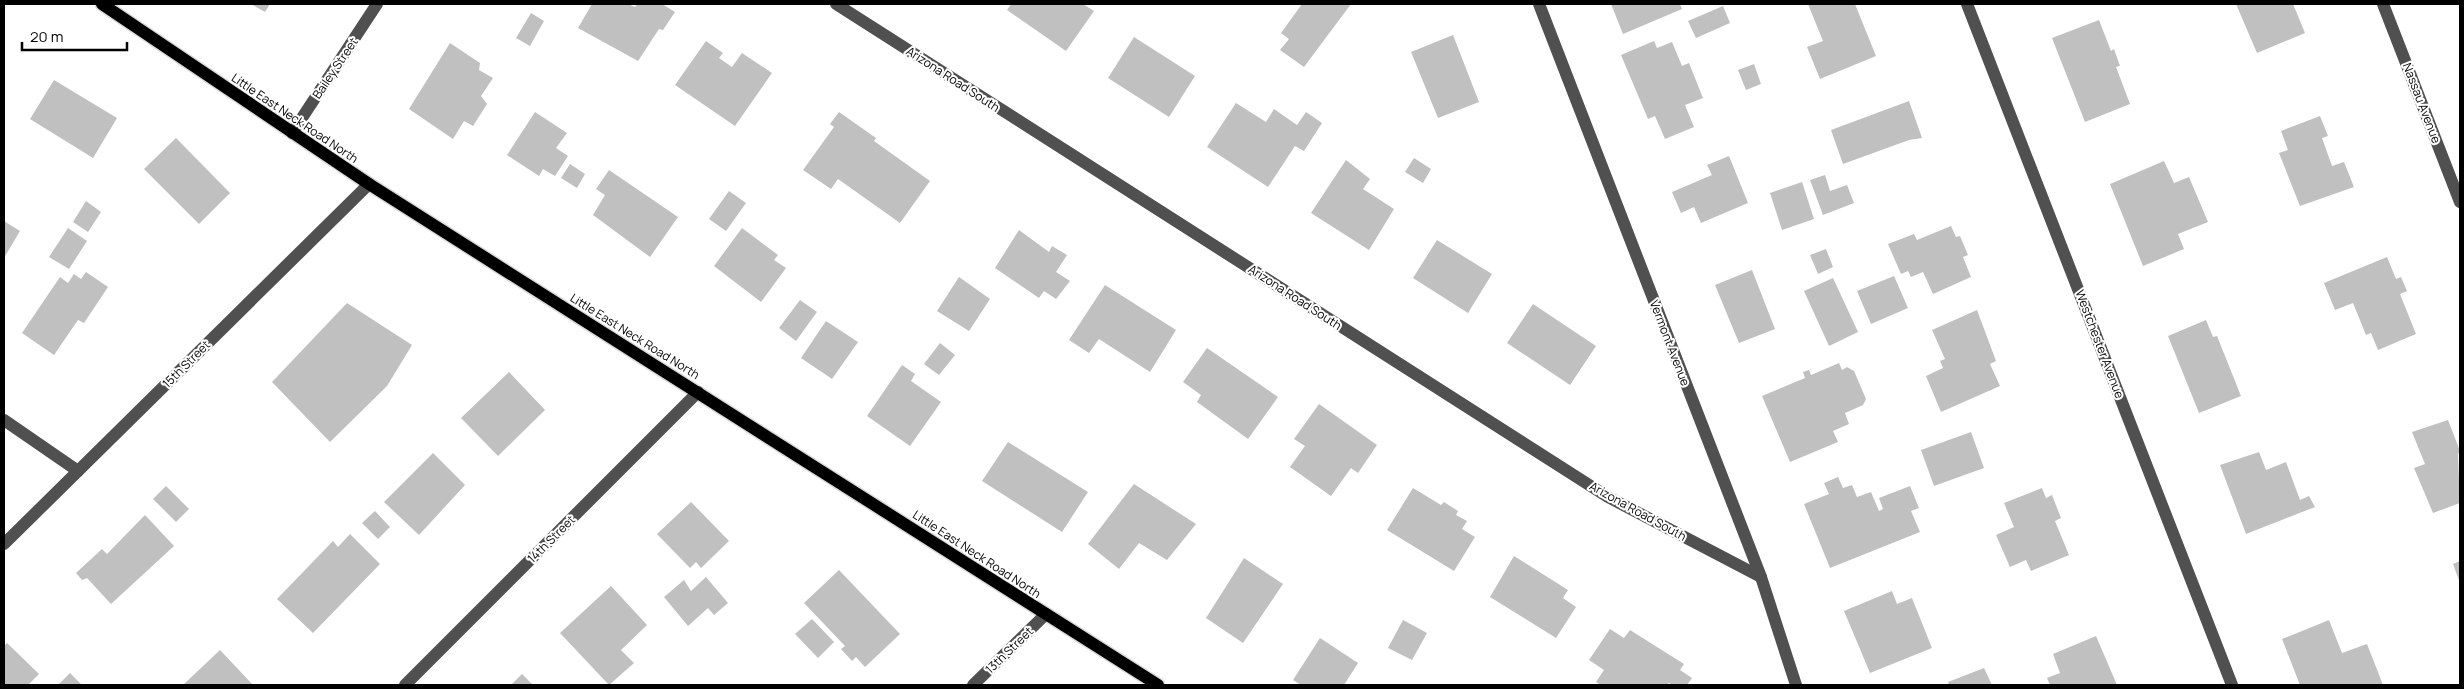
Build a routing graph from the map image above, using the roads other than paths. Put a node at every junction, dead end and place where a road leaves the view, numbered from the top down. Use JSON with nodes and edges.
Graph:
{"nodes":[{"id":1,"x":102,"y":4,"type":"edge"},
{"id":2,"x":377,"y":4,"type":"edge"},
{"id":3,"x":836,"y":4,"type":"edge"},
{"id":4,"x":1539,"y":4,"type":"edge"},
{"id":5,"x":1967,"y":4,"type":"edge"},
{"id":6,"x":2383,"y":4,"type":"edge"},
{"id":7,"x":292,"y":132,"type":"junction"},
{"id":8,"x":369,"y":184,"type":"junction"},
{"id":9,"x":2460,"y":202,"type":"edge"},
{"id":10,"x":698,"y":392,"type":"junction"},
{"id":11,"x":4,"y":420,"type":"edge"},
{"id":12,"x":78,"y":471,"type":"junction"},
{"id":13,"x":4,"y":544,"type":"edge"},
{"id":14,"x":1761,"y":577,"type":"junction"},
{"id":15,"x":1046,"y":614,"type":"junction"},
{"id":16,"x":405,"y":685,"type":"edge"},
{"id":17,"x":973,"y":685,"type":"edge"},
{"id":18,"x":1158,"y":685,"type":"edge"},
{"id":19,"x":1796,"y":685,"type":"edge"},
{"id":20,"x":2232,"y":685,"type":"edge"}],
"edges":[{"from":1,"to":7,"type":"main road","name":"Little East Neck Road North"},
{"from":2,"to":7,"type":"street","name":"Bailey Street"},
{"from":3,"to":14,"type":"street","name":"Arizona Road South"},
{"from":4,"to":14,"type":"street","name":"Vermont Avenue"},
{"from":5,"to":20,"type":"street","name":"Westchester Avenue"},
{"from":6,"to":9,"type":"street","name":"Nassau Avenue"},
{"from":7,"to":8,"type":"main road","name":"Little East Neck Road North"},
{"from":8,"to":10,"type":"main road","name":"Little East Neck Road North"},
{"from":8,"to":12,"type":"street","name":"15th Street"},
{"from":10,"to":15,"type":"main road","name":"Little East Neck Road North"},
{"from":10,"to":16,"type":"street","name":"14th Street"},
{"from":11,"to":12,"type":"street"},
{"from":12,"to":13,"type":"street","name":"15th Street"},
{"from":14,"to":19,"type":"street","name":"Vermont Avenue"},
{"from":15,"to":17,"type":"street","name":"13th Street"},
{"from":15,"to":18,"type":"main road","name":"Little East Neck Road North"}]}
